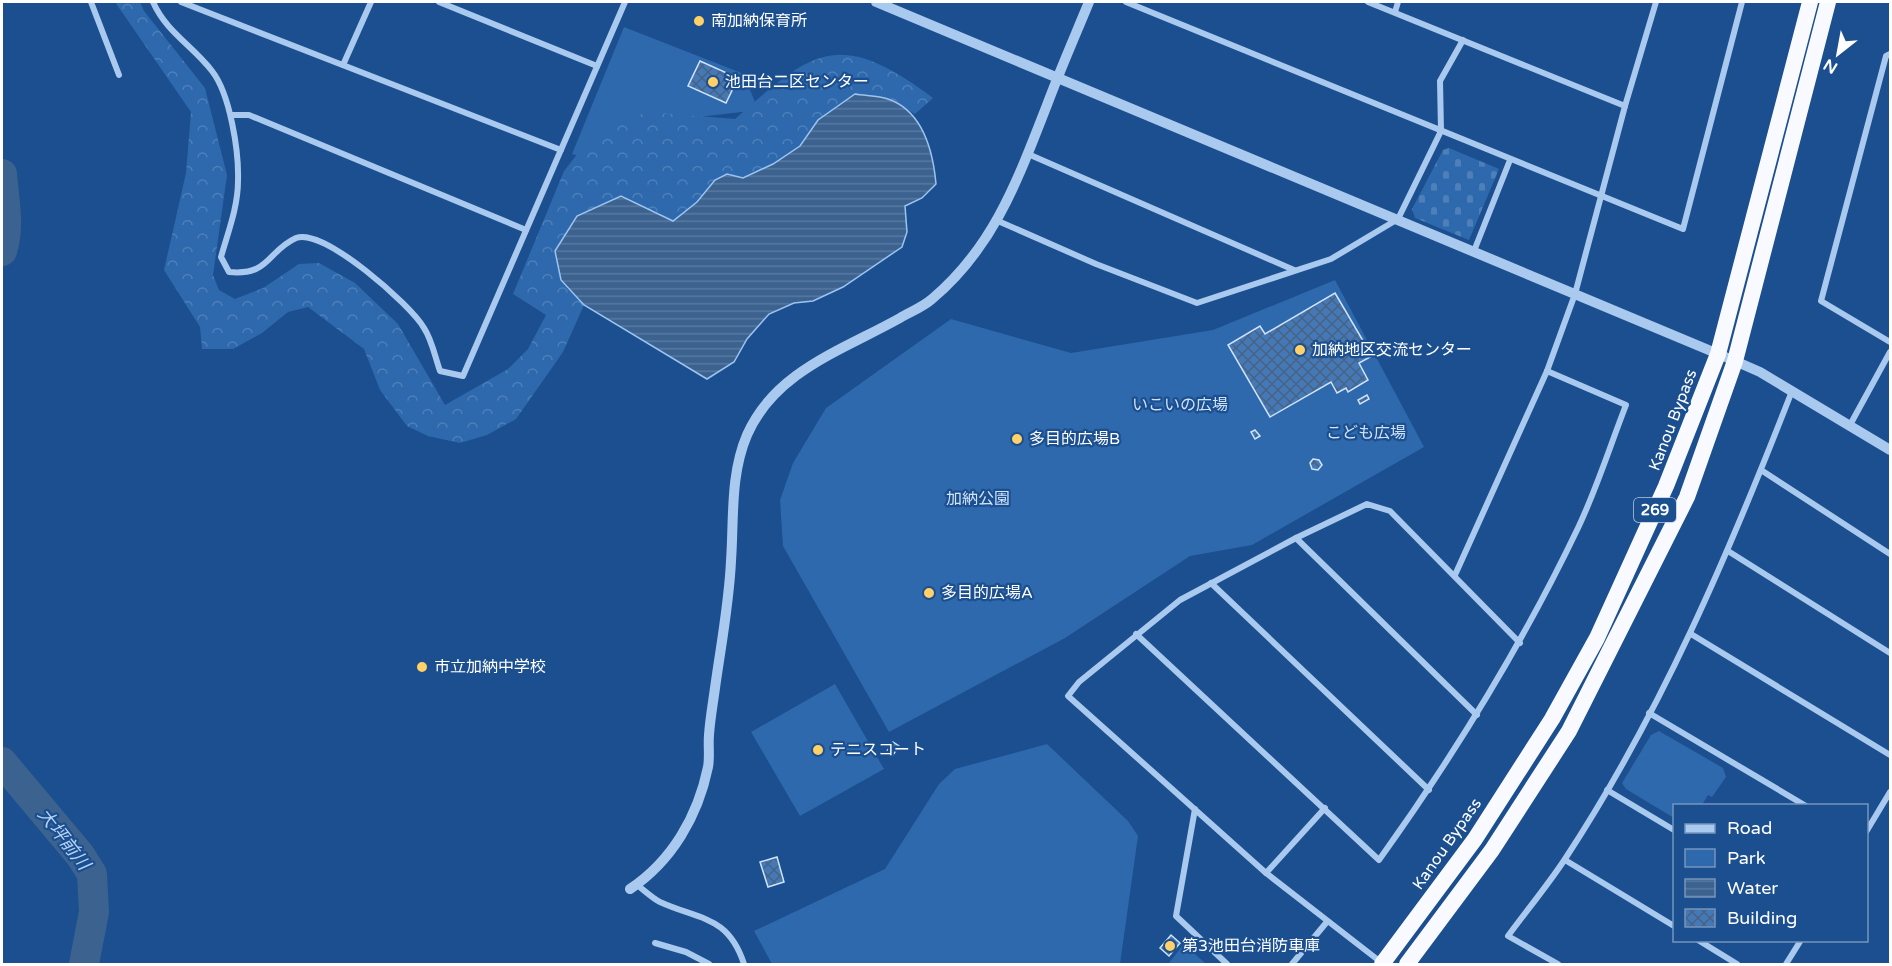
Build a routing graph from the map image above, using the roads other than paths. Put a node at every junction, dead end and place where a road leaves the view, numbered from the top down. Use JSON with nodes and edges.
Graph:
{"nodes":[{"id":1,"x":91,"y":2,"type":"edge"},
{"id":2,"x":153,"y":2,"type":"edge"},
{"id":3,"x":181,"y":2,"type":"edge"},
{"id":4,"x":371,"y":2,"type":"edge"},
{"id":5,"x":439,"y":2,"type":"edge"},
{"id":6,"x":625,"y":2,"type":"edge"},
{"id":7,"x":876,"y":2,"type":"edge"},
{"id":8,"x":1089,"y":2,"type":"edge"},
{"id":9,"x":1126,"y":2,"type":"edge"},
{"id":10,"x":1368,"y":2,"type":"edge"},
{"id":11,"x":1398,"y":2,"type":"edge"},
{"id":12,"x":1656,"y":2,"type":"edge"},
{"id":13,"x":1742,"y":2,"type":"edge"},
{"id":14,"x":1810,"y":2,"type":"edge"},
{"id":15,"x":1828,"y":2,"type":"edge"},
{"id":16,"x":1395,"y":12,"type":"junction"},
{"id":17,"x":1463,"y":40,"type":"junction"},
{"id":18,"x":1890,"y":54,"type":"edge"},
{"id":19,"x":344,"y":65,"type":"junction"},
{"id":20,"x":597,"y":66,"type":"junction"},
{"id":21,"x":119,"y":75,"type":"dead end"},
{"id":22,"x":1058,"y":77,"type":"junction"},
{"id":23,"x":1625,"y":106,"type":"junction"},
{"id":24,"x":231,"y":116,"type":"junction"},
{"id":25,"x":1441,"y":131,"type":"junction"},
{"id":26,"x":561,"y":150,"type":"junction"},
{"id":27,"x":1028,"y":154,"type":"junction"},
{"id":28,"x":1510,"y":160,"type":"junction"},
{"id":29,"x":1601,"y":198,"type":"junction"},
{"id":30,"x":1398,"y":219,"type":"junction"},
{"id":31,"x":998,"y":221,"type":"junction"},
{"id":32,"x":526,"y":230,"type":"junction"},
{"id":33,"x":1474,"y":251,"type":"junction"},
{"id":34,"x":1295,"y":270,"type":"junction"},
{"id":35,"x":1575,"y":294,"type":"junction"},
{"id":36,"x":1890,"y":342,"type":"edge"},
{"id":37,"x":1890,"y":352,"type":"edge"},
{"id":38,"x":1718,"y":354,"type":"junction"},
{"id":39,"x":1736,"y":361,"type":"junction"},
{"id":40,"x":1547,"y":371,"type":"junction"},
{"id":41,"x":1792,"y":391,"type":"junction"},
{"id":42,"x":1850,"y":425,"type":"junction"},
{"id":43,"x":1890,"y":450,"type":"edge"},
{"id":44,"x":1761,"y":470,"type":"junction"},
{"id":45,"x":1296,"y":538,"type":"junction"},
{"id":46,"x":1728,"y":551,"type":"junction"},
{"id":47,"x":1890,"y":554,"type":"edge"},
{"id":48,"x":1455,"y":575,"type":"junction"},
{"id":49,"x":1211,"y":583,"type":"junction"},
{"id":50,"x":1136,"y":634,"type":"junction"},
{"id":51,"x":1691,"y":634,"type":"junction"},
{"id":52,"x":1520,"y":643,"type":"junction"},
{"id":53,"x":1890,"y":653,"type":"edge"},
{"id":54,"x":1649,"y":713,"type":"junction"},
{"id":55,"x":1477,"y":715,"type":"junction"},
{"id":56,"x":1890,"y":755,"type":"edge"},
{"id":57,"x":1429,"y":790,"type":"junction"},
{"id":58,"x":1608,"y":790,"type":"junction"},
{"id":59,"x":1890,"y":792,"type":"edge"},
{"id":60,"x":1803,"y":804,"type":"edge"},
{"id":61,"x":1325,"y":808,"type":"junction"},
{"id":62,"x":1195,"y":809,"type":"junction"},
{"id":63,"x":1673,"y":829,"type":"edge"},
{"id":64,"x":1868,"y":829,"type":"edge"},
{"id":65,"x":1564,"y":860,"type":"junction"},
{"id":66,"x":1266,"y":873,"type":"junction"},
{"id":67,"x":634,"y":887,"type":"joint"},
{"id":68,"x":1326,"y":923,"type":"junction"},
{"id":69,"x":1673,"y":925,"type":"edge"},
{"id":70,"x":1701,"y":942,"type":"edge"},
{"id":71,"x":1800,"y":942,"type":"edge"},
{"id":72,"x":655,"y":943,"type":"dead end"},
{"id":73,"x":709,"y":964,"type":"edge"},
{"id":74,"x":744,"y":964,"type":"edge"},
{"id":75,"x":1227,"y":964,"type":"edge"},
{"id":76,"x":1292,"y":964,"type":"edge"},
{"id":77,"x":1383,"y":964,"type":"edge"},
{"id":78,"x":1407,"y":964,"type":"edge"},
{"id":79,"x":1558,"y":964,"type":"edge"},
{"id":80,"x":1737,"y":964,"type":"edge"},
{"id":81,"x":1786,"y":964,"type":"edge"}],
"edges":[{"from":1,"to":21,"type":"street"},
{"from":2,"to":24,"type":"street"},
{"from":3,"to":19,"type":"street"},
{"from":4,"to":19,"type":"street"},
{"from":5,"to":20,"type":"street"},
{"from":6,"to":20,"type":"street"},
{"from":7,"to":22,"type":"street"},
{"from":8,"to":22,"type":"street"},
{"from":9,"to":25,"type":"street"},
{"from":10,"to":16,"type":"street"},
{"from":11,"to":16,"type":"street"},
{"from":12,"to":23,"type":"street"},
{"from":13,"to":29,"type":"street"},
{"from":14,"to":38,"type":"highway","name":"Kanou Bypass","number":"269"},
{"from":15,"to":39,"type":"highway","number":"269"},
{"from":16,"to":17,"type":"street"},
{"from":17,"to":23,"type":"street"},
{"from":17,"to":25,"type":"street"},
{"from":18,"to":36,"type":"street"},
{"from":19,"to":26,"type":"street"},
{"from":20,"to":26,"type":"street"},
{"from":22,"to":27,"type":"street"},
{"from":22,"to":30,"type":"street"},
{"from":23,"to":29,"type":"street"},
{"from":24,"to":32,"type":"street"},
{"from":24,"to":32,"type":"street"},
{"from":25,"to":28,"type":"street"},
{"from":25,"to":30,"type":"street"},
{"from":26,"to":32,"type":"street"},
{"from":27,"to":31,"type":"street"},
{"from":27,"to":34,"type":"street"},
{"from":28,"to":29,"type":"street"},
{"from":28,"to":33,"type":"street"},
{"from":29,"to":35,"type":"street"},
{"from":30,"to":33,"type":"street"},
{"from":30,"to":34,"type":"street"},
{"from":31,"to":34,"type":"street"},
{"from":31,"to":67,"type":"street"},
{"from":33,"to":35,"type":"street"},
{"from":35,"to":38,"type":"street"},
{"from":35,"to":40,"type":"street"},
{"from":37,"to":42,"type":"street"},
{"from":38,"to":39,"type":"street"},
{"from":38,"to":77,"type":"highway","name":"Kanou Bypass","number":"269"},
{"from":39,"to":41,"type":"street"},
{"from":39,"to":78,"type":"highway","number":"269"},
{"from":40,"to":48,"type":"street"},
{"from":40,"to":52,"type":"street"},
{"from":41,"to":42,"type":"street"},
{"from":41,"to":44,"type":"street"},
{"from":42,"to":43,"type":"street"},
{"from":44,"to":46,"type":"street"},
{"from":44,"to":47,"type":"street"},
{"from":45,"to":48,"type":"street"},
{"from":45,"to":49,"type":"street"},
{"from":45,"to":55,"type":"street"},
{"from":46,"to":51,"type":"street"},
{"from":46,"to":53,"type":"street"},
{"from":48,"to":52,"type":"street"},
{"from":49,"to":50,"type":"street"},
{"from":49,"to":57,"type":"street"},
{"from":50,"to":61,"type":"street"},
{"from":50,"to":62,"type":"street"},
{"from":51,"to":54,"type":"street"},
{"from":51,"to":56,"type":"street"},
{"from":52,"to":55,"type":"street"},
{"from":54,"to":58,"type":"street"},
{"from":54,"to":60,"type":"street"},
{"from":55,"to":57,"type":"street"},
{"from":57,"to":61,"type":"street"},
{"from":58,"to":63,"type":"street"},
{"from":58,"to":65,"type":"street"},
{"from":59,"to":64,"type":"street"},
{"from":61,"to":66,"type":"street"},
{"from":62,"to":66,"type":"street"},
{"from":62,"to":75,"type":"street"},
{"from":65,"to":69,"type":"street"},
{"from":65,"to":79,"type":"street"},
{"from":66,"to":68,"type":"street"},
{"from":67,"to":74,"type":"street"},
{"from":68,"to":76,"type":"street"},
{"from":68,"to":77,"type":"street"},
{"from":70,"to":80,"type":"street"},
{"from":71,"to":81,"type":"street"},
{"from":72,"to":73,"type":"street"}]}
